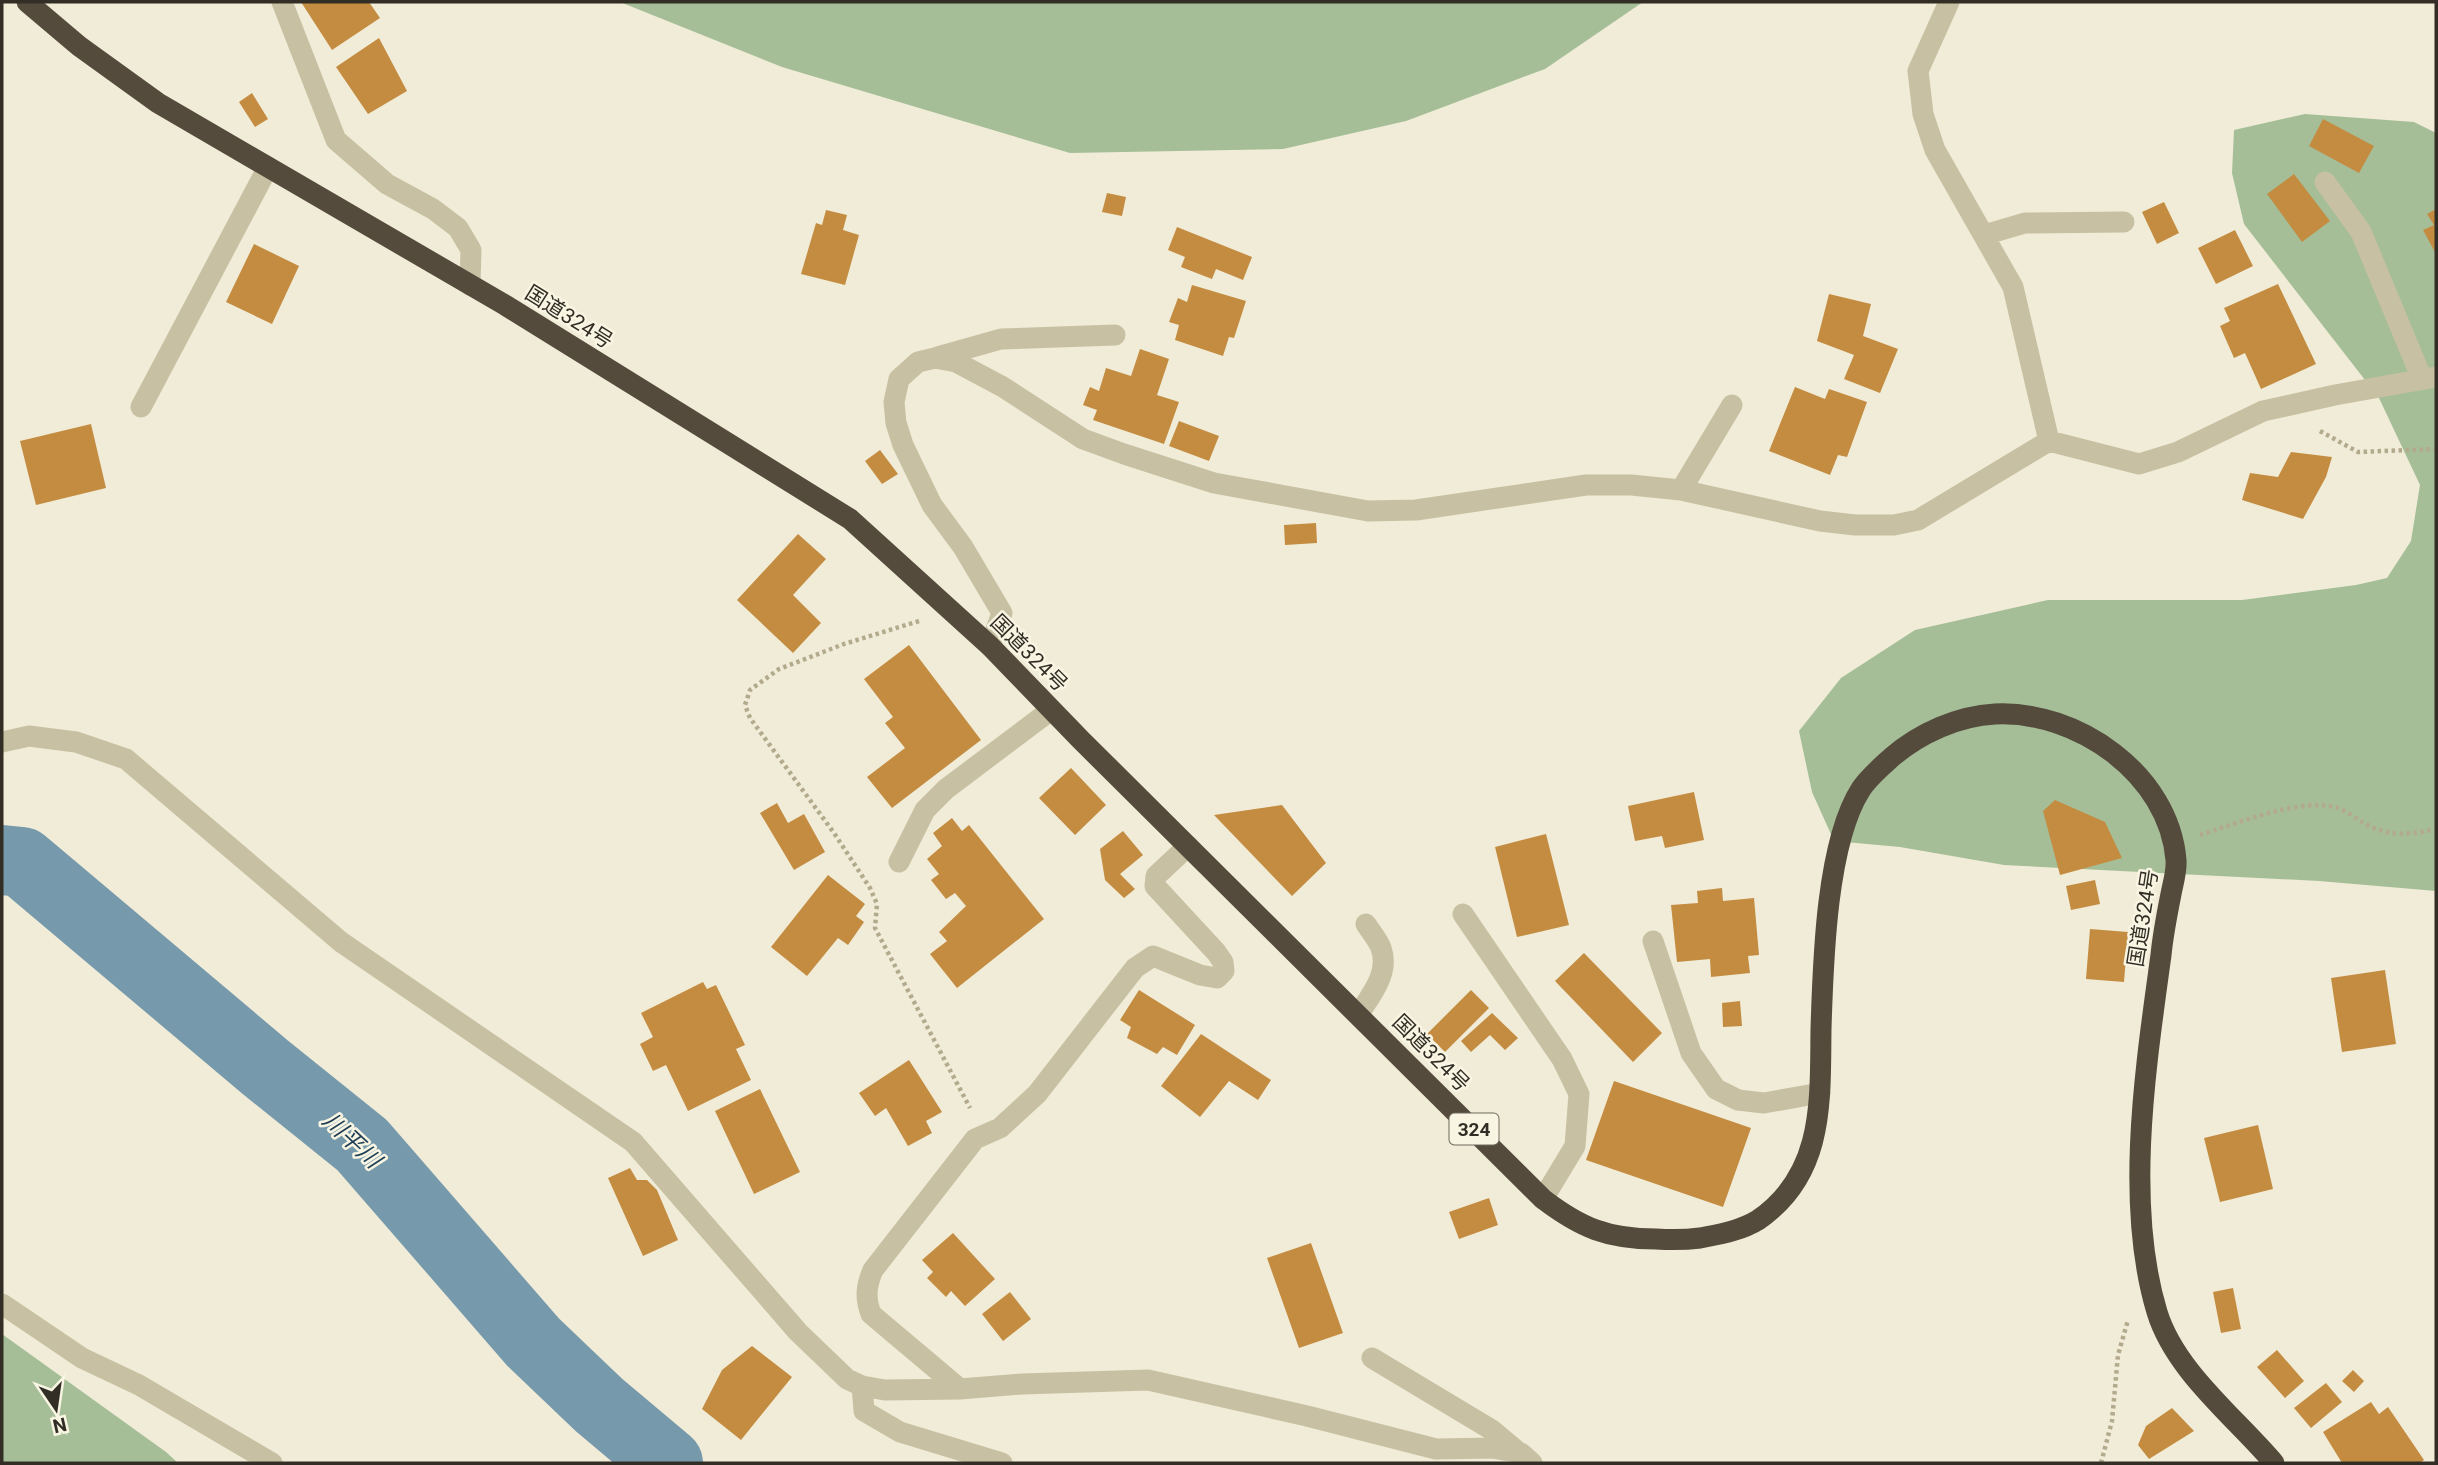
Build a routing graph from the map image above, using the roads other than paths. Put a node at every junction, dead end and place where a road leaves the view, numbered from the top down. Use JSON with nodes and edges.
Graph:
{"nodes":[{"id":1,"x":27,"y":2,"type":"edge"},
{"id":2,"x":282,"y":2,"type":"edge"},
{"id":3,"x":1949,"y":2,"type":"edge"},
{"id":4,"x":268,"y":167,"type":"junction"},
{"id":5,"x":2325,"y":182,"type":"dead end"},
{"id":6,"x":2124,"y":222,"type":"dead end"},
{"id":7,"x":1984,"y":235,"type":"junction"},
{"id":8,"x":470,"y":285,"type":"junction"},
{"id":9,"x":1115,"y":335,"type":"dead end"},
{"id":10,"x":935,"y":358,"type":"junction"},
{"id":11,"x":2429,"y":378,"type":"edge"},
{"id":12,"x":1732,"y":405,"type":"dead end"},
{"id":13,"x":141,"y":407,"type":"dead end"},
{"id":14,"x":2049,"y":441,"type":"junction"},
{"id":15,"x":1681,"y":490,"type":"junction"},
{"id":16,"x":990,"y":646,"type":"junction"},
{"id":17,"x":1051,"y":710,"type":"junction"},
{"id":18,"x":2,"y":742,"type":"edge"},
{"id":19,"x":1188,"y":846,"type":"junction"},
{"id":20,"x":899,"y":862,"type":"dead end"},
{"id":21,"x":1463,"y":914,"type":"dead end"},
{"id":22,"x":1366,"y":924,"type":"dead end"},
{"id":23,"x":1653,"y":941,"type":"dead end"},
{"id":24,"x":1358,"y":1015,"type":"junction"},
{"id":25,"x":1820,"y":1093,"type":"junction"},
{"id":26,"x":1543,"y":1199,"type":"junction"},
{"id":27,"x":2,"y":1304,"type":"edge"},
{"id":28,"x":1372,"y":1359,"type":"dead end"},
{"id":29,"x":862,"y":1386,"type":"junction"},
{"id":30,"x":960,"y":1389,"type":"junction"},
{"id":31,"x":1527,"y":1458,"type":"edge"},
{"id":32,"x":272,"y":1463,"type":"edge"},
{"id":33,"x":1002,"y":1463,"type":"edge"},
{"id":34,"x":2274,"y":1463,"type":"edge"}],
"edges":[{"from":1,"to":4,"type":"highway","name":"国道324号","number":"324"},
{"from":2,"to":8,"type":"street"},
{"from":3,"to":7,"type":"street"},
{"from":4,"to":8,"type":"highway","name":"国道324号","number":"324"},
{"from":4,"to":13,"type":"street"},
{"from":5,"to":11,"type":"street"},
{"from":6,"to":7,"type":"street"},
{"from":7,"to":14,"type":"street"},
{"from":8,"to":16,"type":"highway","name":"国道324号","number":"324"},
{"from":9,"to":10,"type":"street"},
{"from":10,"to":15,"type":"street"},
{"from":10,"to":16,"type":"street"},
{"from":11,"to":14,"type":"street"},
{"from":12,"to":15,"type":"street"},
{"from":14,"to":15,"type":"street"},
{"from":16,"to":17,"type":"highway","name":"国道324号","number":"324"},
{"from":17,"to":19,"type":"highway","name":"国道324号","number":"324"},
{"from":17,"to":20,"type":"street"},
{"from":18,"to":29,"type":"street"},
{"from":19,"to":24,"type":"highway","name":"国道324号","number":"324"},
{"from":19,"to":30,"type":"street"},
{"from":21,"to":26,"type":"street"},
{"from":22,"to":24,"type":"street"},
{"from":23,"to":25,"type":"street"},
{"from":24,"to":26,"type":"highway","name":"国道324号","number":"324"},
{"from":25,"to":26,"type":"highway","name":"国道324号","number":"324"},
{"from":25,"to":34,"type":"highway","name":"国道324号","number":"324"},
{"from":27,"to":32,"type":"street"},
{"from":28,"to":31,"type":"street"},
{"from":29,"to":30,"type":"street"},
{"from":29,"to":33,"type":"street"},
{"from":30,"to":31,"type":"street"}]}
